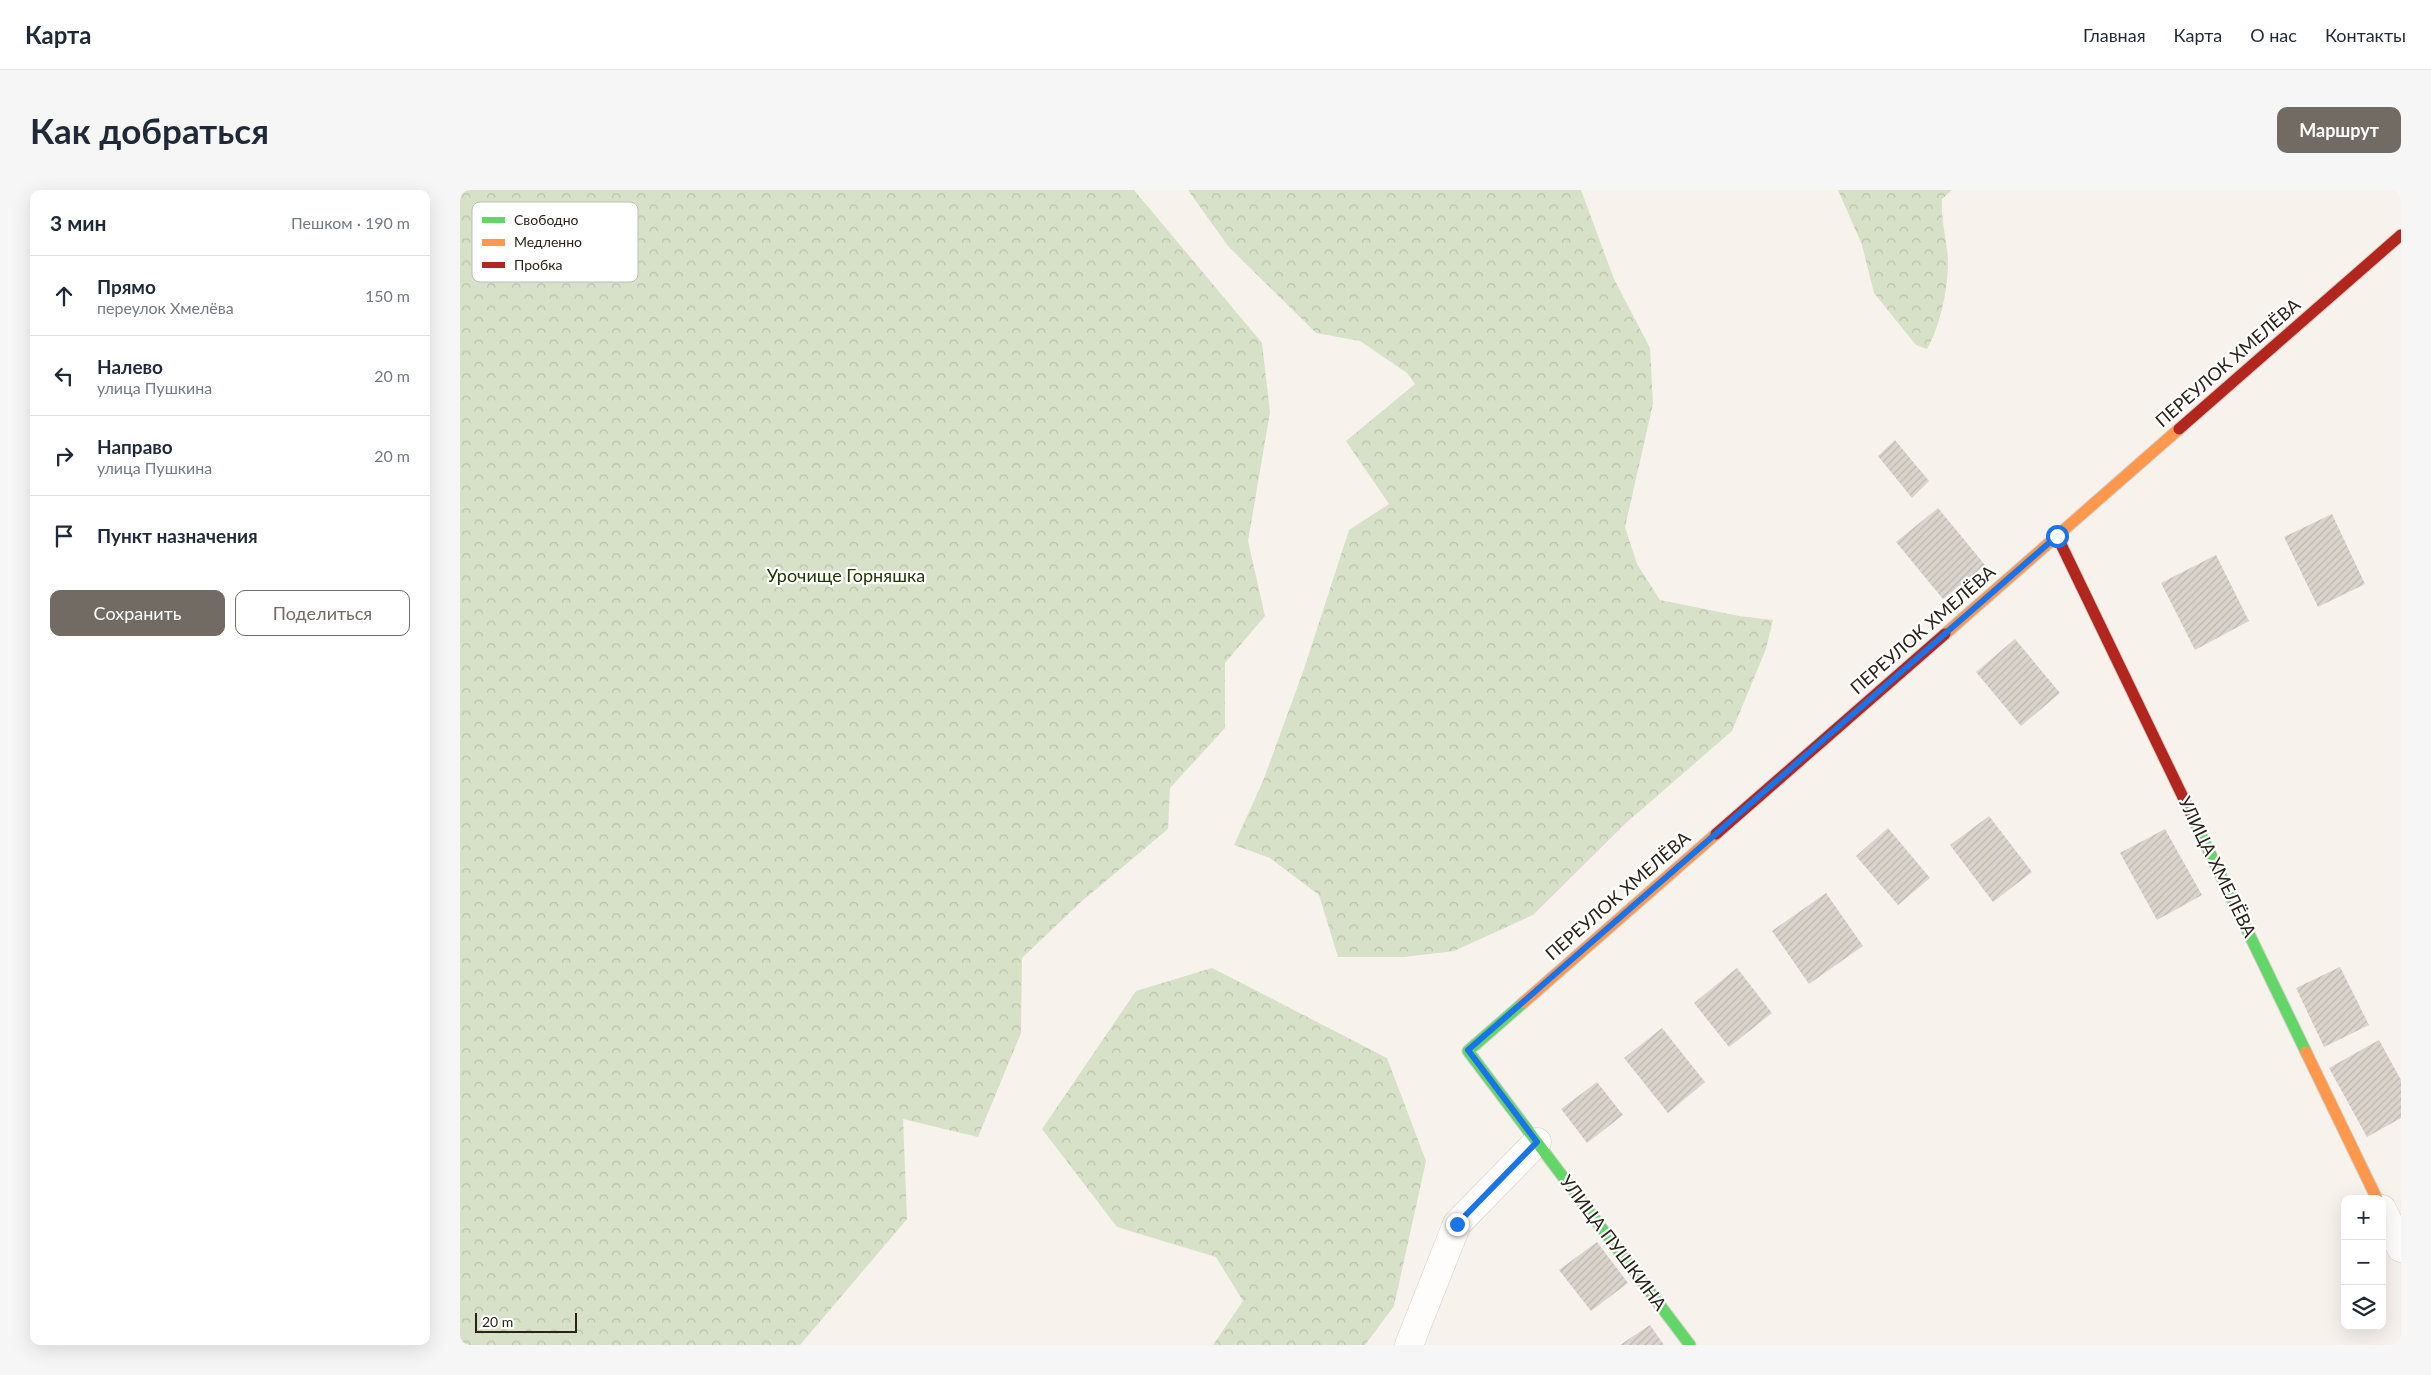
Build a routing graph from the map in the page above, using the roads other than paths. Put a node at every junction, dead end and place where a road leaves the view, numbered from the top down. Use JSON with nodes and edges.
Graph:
{"nodes":[{"id":1,"x":2401,"y":235,"type":"edge"},
{"id":2,"x":2057,"y":536,"type":"junction"},
{"id":3,"x":1468,"y":1050,"type":"joint"},
{"id":4,"x":1537,"y":1142,"type":"junction"},
{"id":5,"x":2375,"y":1195,"type":"edge"},
{"id":6,"x":2386,"y":1217,"type":"edge"},
{"id":7,"x":2401,"y":1248,"type":"edge"},
{"id":8,"x":1409,"y":1345,"type":"edge"},
{"id":9,"x":1690,"y":1345,"type":"edge"}],
"edges":[{"from":1,"to":2,"type":"street","name":"ПЕРЕУЛОК ХМЕЛЁВА"},
{"from":2,"to":3,"type":"street","name":"ПЕРЕУЛОК ХМЕЛЁВА"},
{"from":2,"to":5,"type":"street","name":"УЛИЦА ХМЕЛЁВА"},
{"from":3,"to":4,"type":"street","name":"УЛИЦА ПУШКИНА"},
{"from":4,"to":8,"type":"street"},
{"from":4,"to":9,"type":"street","name":"УЛИЦА ПУШКИНА"},
{"from":6,"to":7,"type":"street"}]}
